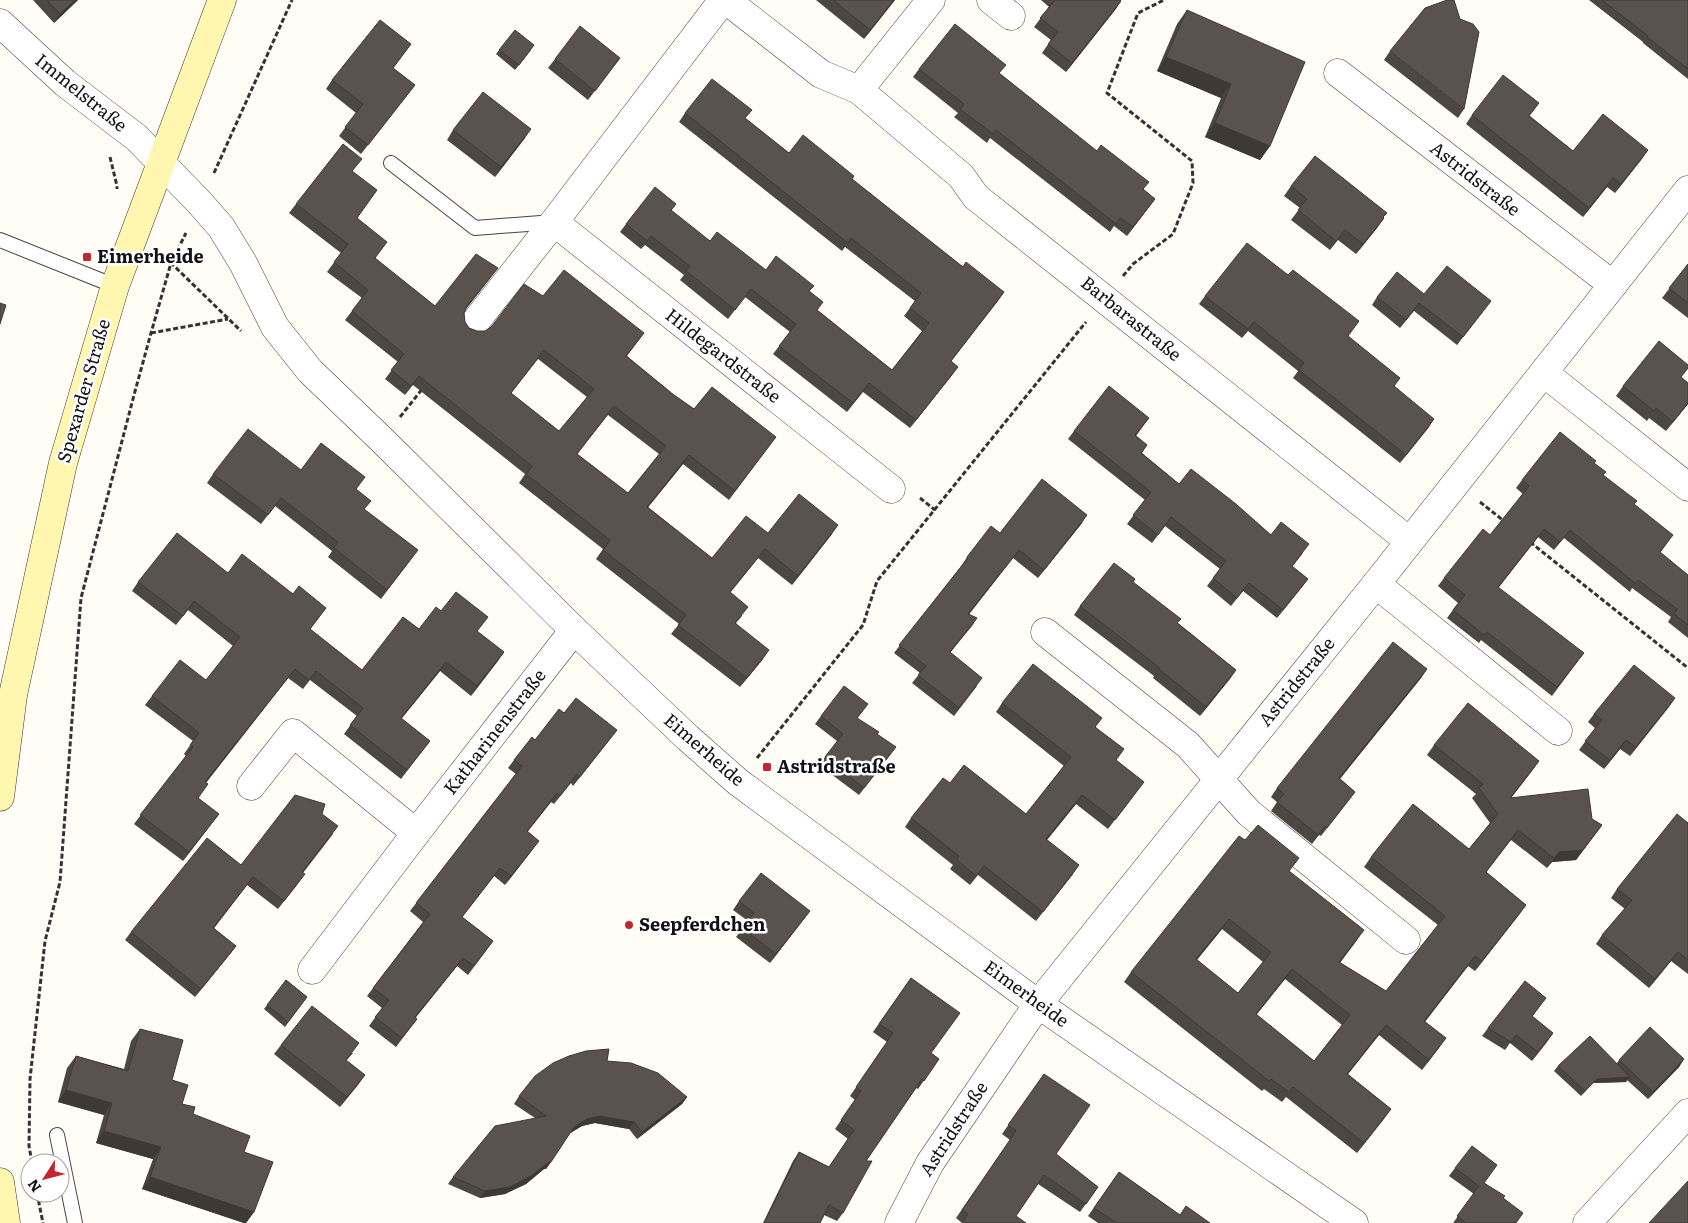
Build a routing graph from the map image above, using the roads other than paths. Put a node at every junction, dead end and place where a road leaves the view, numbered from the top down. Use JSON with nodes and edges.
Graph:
{"nodes":[{"id":1,"x":222,"y":0,"type":"edge"},
{"id":2,"x":725,"y":0,"type":"edge"},
{"id":3,"x":932,"y":0,"type":"edge"},
{"id":4,"x":0,"y":23,"type":"edge"},
{"id":5,"x":1338,"y":73,"type":"dead end"},
{"id":6,"x":859,"y":90,"type":"junction"},
{"id":7,"x":391,"y":162,"type":"dead end"},
{"id":8,"x":160,"y":163,"type":"junction"},
{"id":9,"x":1688,"y":190,"type":"edge"},
{"id":10,"x":554,"y":222,"type":"junction"},
{"id":11,"x":0,"y":240,"type":"edge"},
{"id":12,"x":1613,"y":285,"type":"junction"},
{"id":13,"x":115,"y":286,"type":"junction"},
{"id":14,"x":473,"y":325,"type":"dead end"},
{"id":15,"x":1544,"y":373,"type":"junction"},
{"id":16,"x":1688,"y":487,"type":"edge"},
{"id":17,"x":891,"y":489,"type":"dead end"},
{"id":18,"x":1409,"y":541,"type":"junction"},
{"id":19,"x":1376,"y":584,"type":"junction"},
{"id":20,"x":574,"y":630,"type":"junction"},
{"id":21,"x":1045,"y":632,"type":"dead end"},
{"id":22,"x":1558,"y":731,"type":"dead end"},
{"id":23,"x":1218,"y":779,"type":"junction"},
{"id":24,"x":251,"y":786,"type":"dead end"},
{"id":25,"x":0,"y":797,"type":"edge"},
{"id":26,"x":416,"y":833,"type":"junction"},
{"id":27,"x":1406,"y":940,"type":"dead end"},
{"id":28,"x":312,"y":970,"type":"dead end"},
{"id":29,"x":1038,"y":1004,"type":"junction"},
{"id":30,"x":1688,"y":1113,"type":"edge"},
{"id":31,"x":57,"y":1135,"type":"dead end"},
{"id":32,"x":0,"y":1182,"type":"edge"},
{"id":33,"x":6,"y":1223,"type":"edge"},
{"id":34,"x":75,"y":1223,"type":"edge"},
{"id":35,"x":899,"y":1223,"type":"edge"},
{"id":36,"x":1354,"y":1223,"type":"edge"},
{"id":37,"x":1586,"y":1223,"type":"edge"}],
"edges":[{"from":1,"to":8,"type":"main road","name":"Spexarder Straße"},
{"from":2,"to":6,"type":"street","name":"Barbarastraße"},
{"from":2,"to":10,"type":"street"},
{"from":3,"to":6,"type":"street"},
{"from":4,"to":8,"type":"street","name":"Immelstraße"},
{"from":5,"to":12,"type":"street","name":"Astridstraße"},
{"from":6,"to":18,"type":"street","name":"Barbarastraße"},
{"from":7,"to":10,"type":"lane"},
{"from":8,"to":13,"type":"main road","name":"Spexarder Straße"},
{"from":8,"to":20,"type":"street","name":"Eimerheide"},
{"from":9,"to":12,"type":"street","name":"Astridstraße"},
{"from":10,"to":14,"type":"street"},
{"from":10,"to":17,"type":"street","name":"Hildegardstraße"},
{"from":11,"to":13,"type":"lane"},
{"from":12,"to":15,"type":"street","name":"Astridstraße"},
{"from":13,"to":25,"type":"main road","name":"Spexarder Straße"},
{"from":15,"to":16,"type":"street"},
{"from":15,"to":18,"type":"street","name":"Astridstraße"},
{"from":18,"to":19,"type":"street","name":"Astridstraße"},
{"from":19,"to":22,"type":"street"},
{"from":19,"to":23,"type":"street","name":"Astridstraße"},
{"from":20,"to":26,"type":"street","name":"Katharinenstraße"},
{"from":20,"to":29,"type":"street","name":"Eimerheide"},
{"from":21,"to":23,"type":"street"},
{"from":23,"to":27,"type":"street"},
{"from":23,"to":29,"type":"street","name":"Astridstraße"},
{"from":24,"to":26,"type":"street"},
{"from":26,"to":28,"type":"street","name":"Katharinenstraße"},
{"from":29,"to":35,"type":"street","name":"Astridstraße"},
{"from":29,"to":36,"type":"street","name":"Eimerheide"},
{"from":30,"to":37,"type":"street"},
{"from":31,"to":34,"type":"lane"},
{"from":32,"to":33,"type":"main road"}]}
